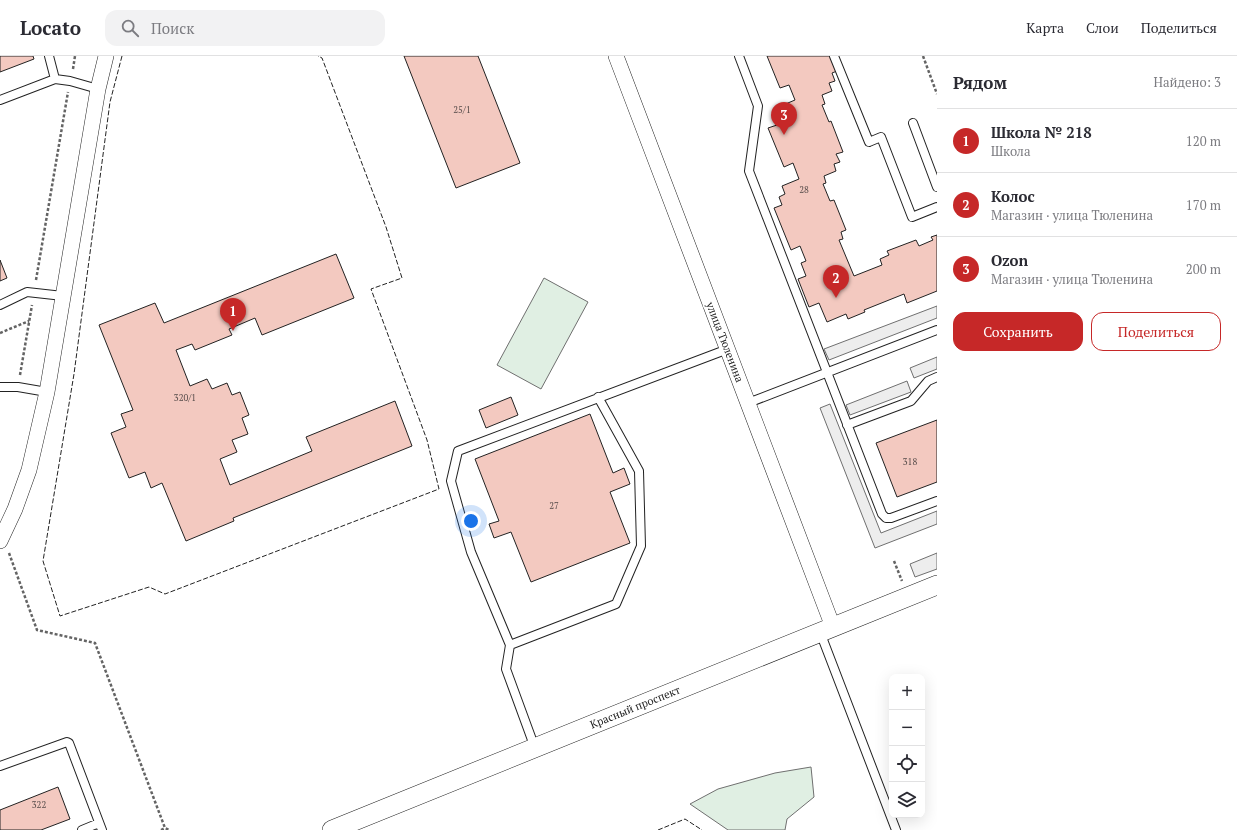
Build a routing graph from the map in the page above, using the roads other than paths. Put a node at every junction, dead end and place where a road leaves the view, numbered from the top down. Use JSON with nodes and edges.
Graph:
{"nodes":[{"id":1,"x":49,"y":56,"type":"edge"},
{"id":2,"x":106,"y":56,"type":"edge"},
{"id":3,"x":616,"y":56,"type":"edge"},
{"id":4,"x":739,"y":56,"type":"edge"},
{"id":5,"x":834,"y":56,"type":"edge"},
{"id":6,"x":55,"y":79,"type":"junction"},
{"id":7,"x":98,"y":90,"type":"junction"},
{"id":8,"x":0,"y":100,"type":"edge"},
{"id":9,"x":913,"y":123,"type":"dead end"},
{"id":10,"x":937,"y":187,"type":"edge"},
{"id":11,"x":937,"y":207,"type":"edge"},
{"id":12,"x":63,"y":296,"type":"junction"},
{"id":13,"x":0,"y":305,"type":"edge"},
{"id":14,"x":937,"y":330,"type":"edge"},
{"id":15,"x":728,"y":349,"type":"junction"},
{"id":16,"x":827,"y":372,"type":"junction"},
{"id":17,"x":937,"y":377,"type":"edge"},
{"id":18,"x":0,"y":387,"type":"edge"},
{"id":19,"x":47,"y":392,"type":"junction"},
{"id":20,"x":598,"y":397,"type":"junction"},
{"id":21,"x":748,"y":403,"type":"junction"},
{"id":22,"x":847,"y":425,"type":"junction"},
{"id":23,"x":937,"y":500,"type":"edge"},
{"id":24,"x":1,"y":538,"type":"edge"},
{"id":25,"x":937,"y":585,"type":"edge"},
{"id":26,"x":827,"y":630,"type":"junction"},
{"id":27,"x":510,"y":645,"type":"junction"},
{"id":28,"x":535,"y":748,"type":"junction"},
{"id":29,"x":0,"y":766,"type":"edge"},
{"id":30,"x":100,"y":827,"type":"edge"},
{"id":31,"x":82,"y":830,"type":"edge"},
{"id":32,"x":332,"y":830,"type":"edge"},
{"id":33,"x":896,"y":830,"type":"edge"}],
"edges":[{"from":1,"to":6,"type":"lane"},
{"from":2,"to":7,"type":"street"},
{"from":3,"to":15,"type":"street","name":"улица Тюленина"},
{"from":4,"to":16,"type":"lane"},
{"from":5,"to":11,"type":"lane"},
{"from":6,"to":7,"type":"lane"},
{"from":6,"to":8,"type":"lane"},
{"from":7,"to":12,"type":"street"},
{"from":9,"to":10,"type":"lane"},
{"from":12,"to":13,"type":"lane"},
{"from":12,"to":19,"type":"street"},
{"from":14,"to":16,"type":"lane"},
{"from":15,"to":20,"type":"lane"},
{"from":15,"to":21,"type":"street","name":"улица Тюленина"},
{"from":16,"to":21,"type":"lane"},
{"from":16,"to":22,"type":"lane"},
{"from":17,"to":22,"type":"lane"},
{"from":18,"to":19,"type":"lane"},
{"from":19,"to":24,"type":"street"},
{"from":20,"to":27,"type":"lane"},
{"from":20,"to":27,"type":"lane"},
{"from":21,"to":26,"type":"street","name":"улица Тюленина"},
{"from":22,"to":23,"type":"lane"},
{"from":25,"to":26,"type":"street","name":"Красный проспект"},
{"from":26,"to":28,"type":"street","name":"Красный проспект"},
{"from":26,"to":33,"type":"lane"},
{"from":27,"to":28,"type":"lane"},
{"from":28,"to":32,"type":"street","name":"Красный проспект"},
{"from":29,"to":30,"type":"lane"},
{"from":30,"to":31,"type":"lane"}]}
